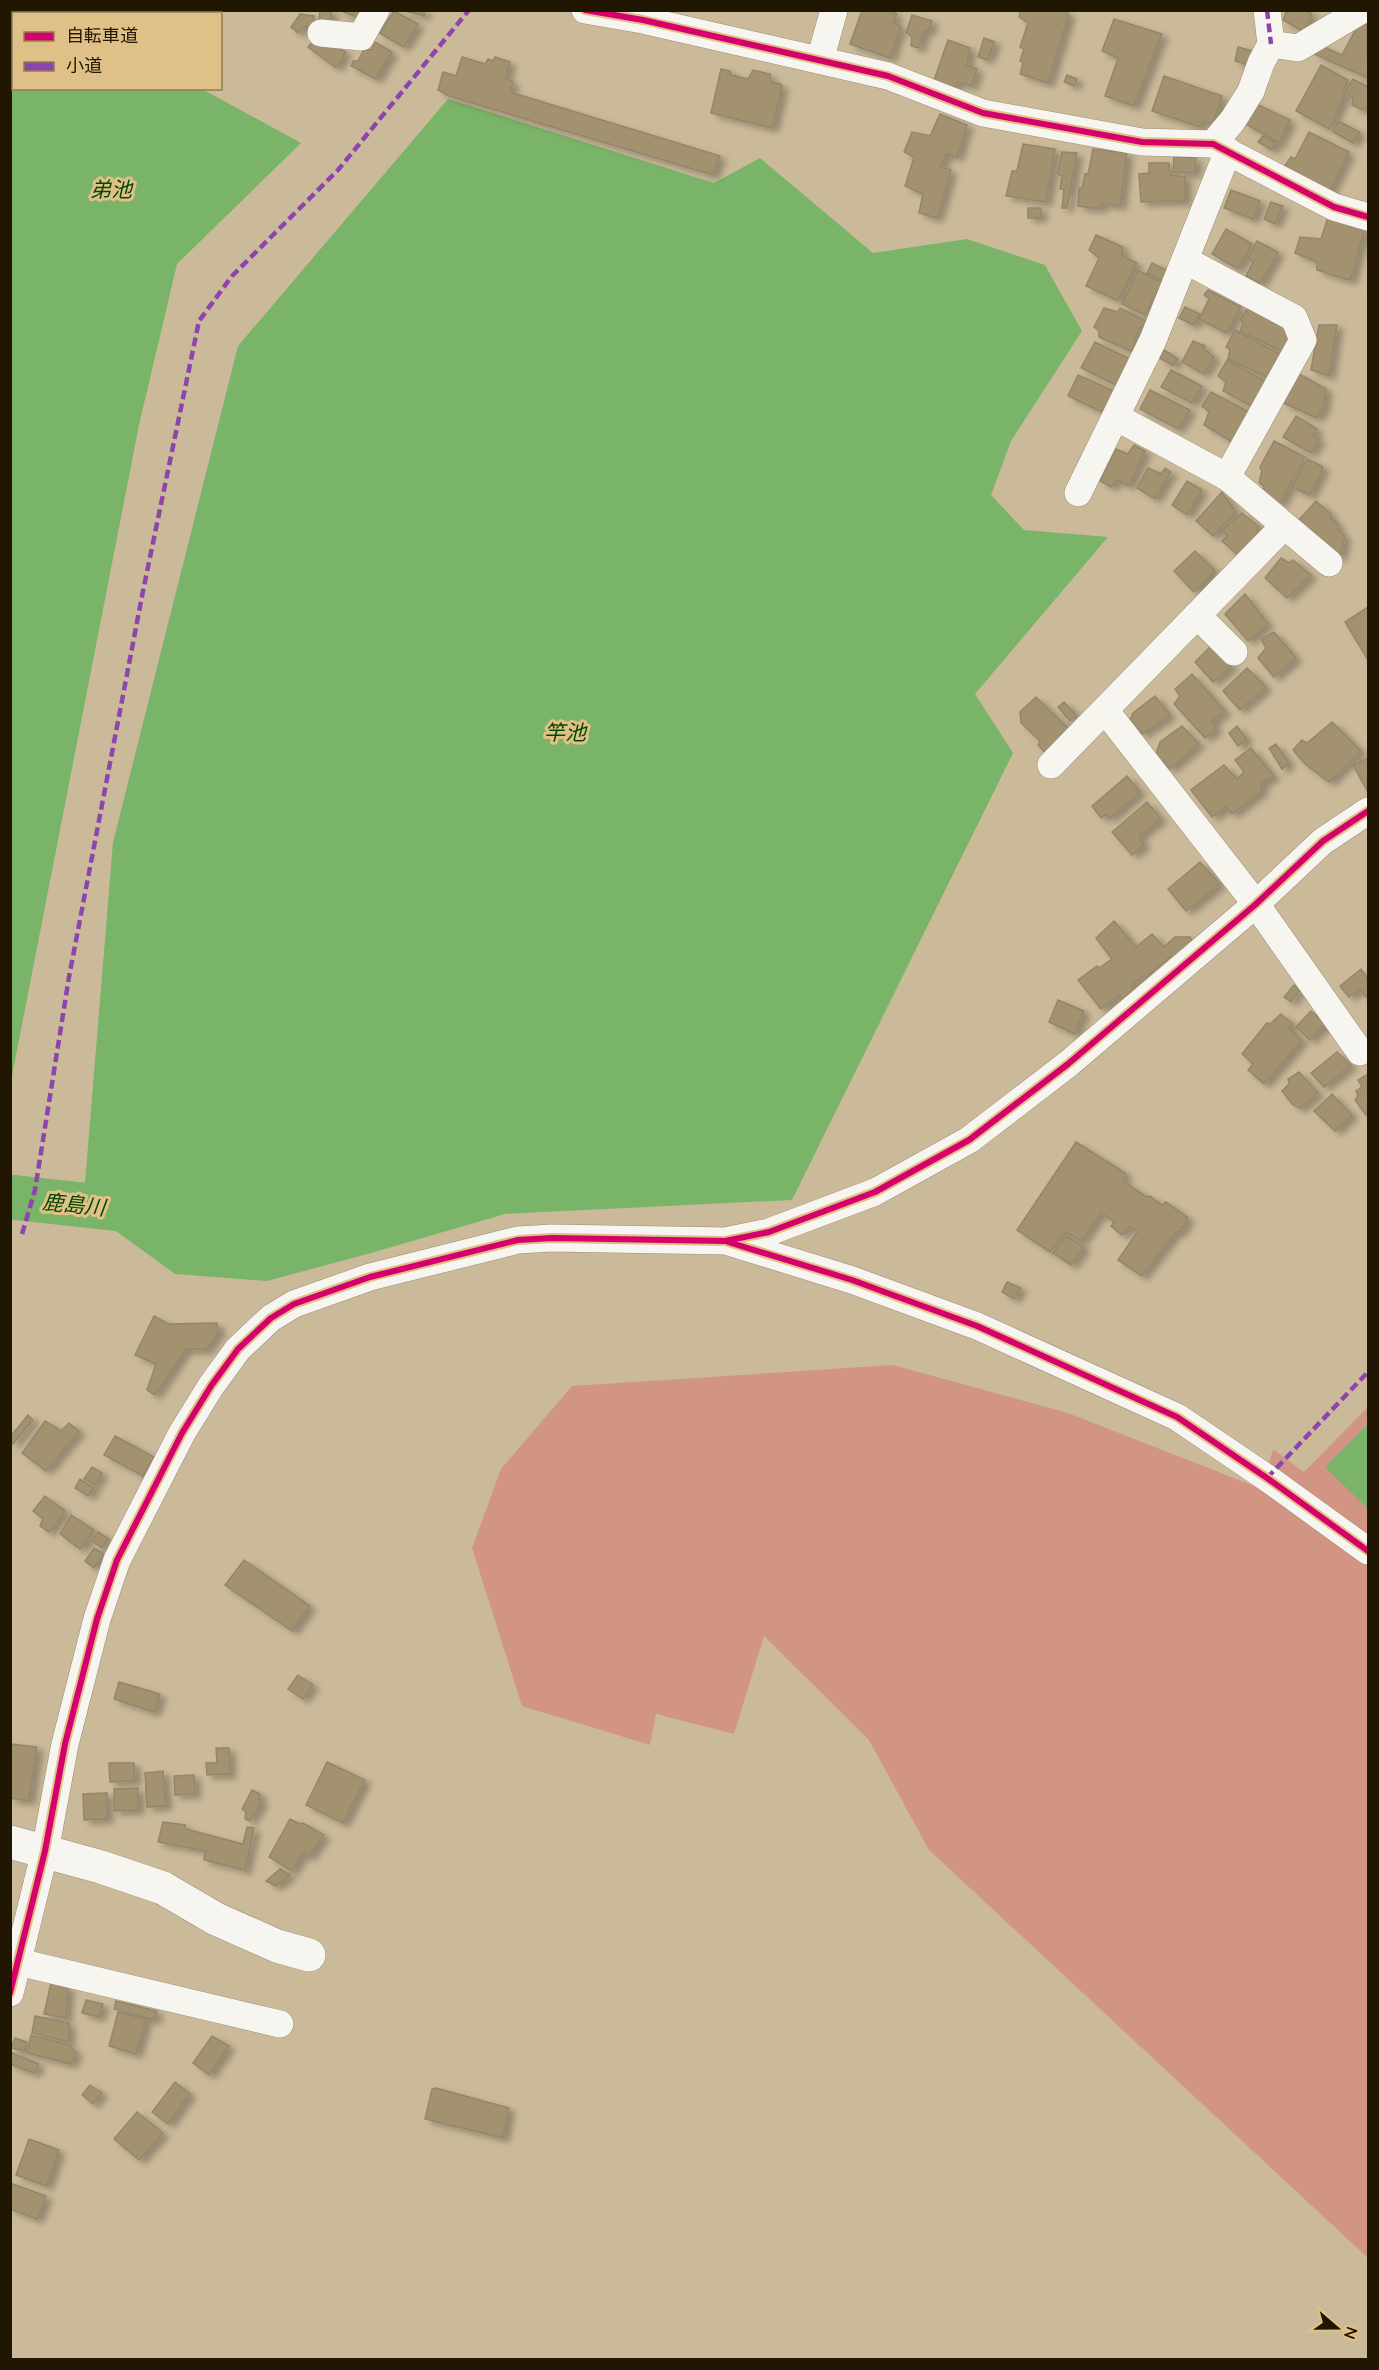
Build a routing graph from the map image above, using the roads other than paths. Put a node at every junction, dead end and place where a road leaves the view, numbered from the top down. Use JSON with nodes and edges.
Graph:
{"nodes":[{"id":1,"x":376,"y":10,"type":"edge"},
{"id":2,"x":585,"y":10,"type":"edge"},
{"id":3,"x":834,"y":10,"type":"edge"},
{"id":4,"x":1267,"y":10,"type":"edge"},
{"id":5,"x":1362,"y":10,"type":"edge"},
{"id":6,"x":321,"y":33,"type":"dead end"},
{"id":7,"x":1271,"y":44,"type":"junction"},
{"id":8,"x":820,"y":60,"type":"junction"},
{"id":9,"x":1221,"y":148,"type":"junction"},
{"id":10,"x":1368,"y":216,"type":"edge"},
{"id":11,"x":1185,"y":260,"type":"junction"},
{"id":12,"x":1116,"y":417,"type":"junction"},
{"id":13,"x":1227,"y":477,"type":"junction"},
{"id":14,"x":1078,"y":493,"type":"dead end"},
{"id":15,"x":1284,"y":526,"type":"junction"},
{"id":16,"x":1329,"y":563,"type":"dead end"},
{"id":17,"x":1197,"y":615,"type":"junction"},
{"id":18,"x":1234,"y":652,"type":"dead end"},
{"id":19,"x":1104,"y":710,"type":"junction"},
{"id":20,"x":1051,"y":765,"type":"dead end"},
{"id":21,"x":1368,"y":811,"type":"edge"},
{"id":22,"x":1256,"y":904,"type":"junction"},
{"id":23,"x":1360,"y":1052,"type":"dead end"},
{"id":24,"x":725,"y":1241,"type":"junction"},
{"id":25,"x":1368,"y":1551,"type":"edge"},
{"id":26,"x":10,"y":1842,"type":"edge"},
{"id":27,"x":45,"y":1851,"type":"junction"},
{"id":28,"x":309,"y":1955,"type":"dead end"},
{"id":29,"x":15,"y":1961,"type":"edge"},
{"id":30,"x":10,"y":1993,"type":"edge"},
{"id":31,"x":280,"y":2024,"type":"dead end"}],
"edges":[{"from":1,"to":6,"type":"street"},
{"from":2,"to":8,"type":"street"},
{"from":3,"to":8,"type":"street"},
{"from":4,"to":7,"type":"street"},
{"from":5,"to":7,"type":"street"},
{"from":7,"to":9,"type":"street"},
{"from":8,"to":9,"type":"street"},
{"from":9,"to":10,"type":"street"},
{"from":9,"to":11,"type":"street"},
{"from":11,"to":12,"type":"street"},
{"from":11,"to":13,"type":"street"},
{"from":12,"to":13,"type":"street"},
{"from":12,"to":14,"type":"street"},
{"from":13,"to":15,"type":"street"},
{"from":15,"to":16,"type":"street"},
{"from":15,"to":17,"type":"street"},
{"from":17,"to":18,"type":"street"},
{"from":17,"to":19,"type":"street"},
{"from":19,"to":20,"type":"street"},
{"from":19,"to":22,"type":"street"},
{"from":21,"to":22,"type":"street"},
{"from":22,"to":23,"type":"street"},
{"from":22,"to":24,"type":"street"},
{"from":24,"to":25,"type":"street"},
{"from":24,"to":27,"type":"street"},
{"from":26,"to":27,"type":"street"},
{"from":27,"to":28,"type":"street"},
{"from":27,"to":29,"type":"street"},
{"from":29,"to":30,"type":"street"},
{"from":29,"to":31,"type":"street"}]}
